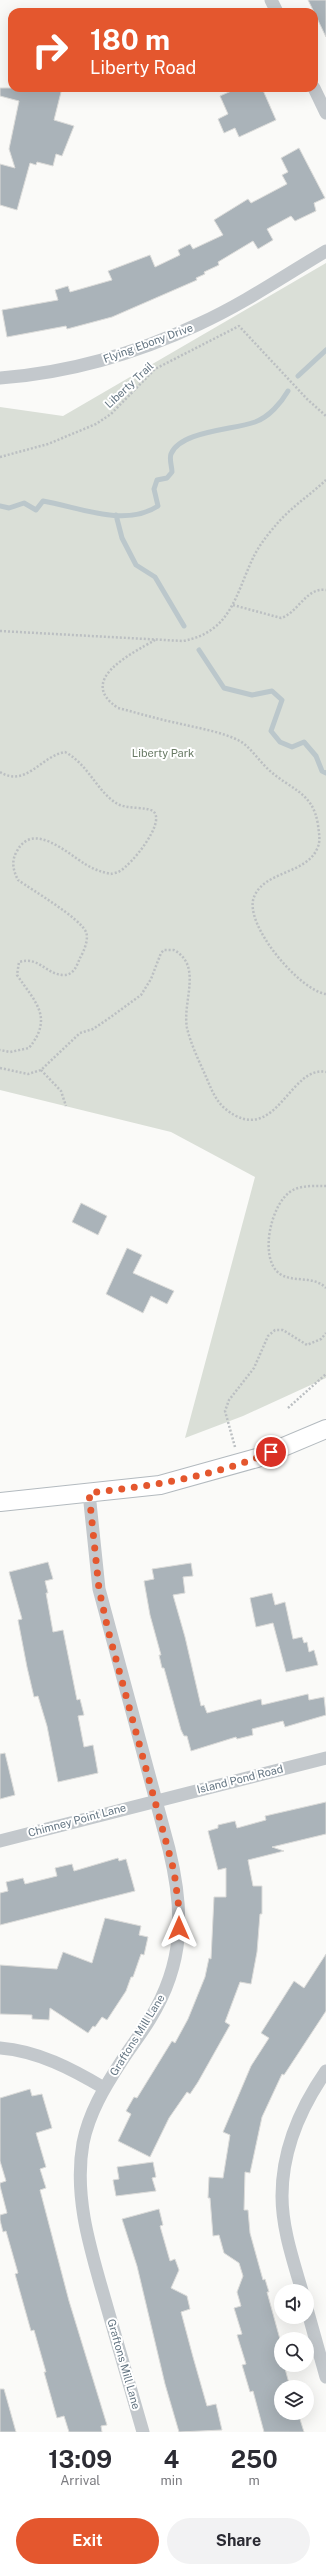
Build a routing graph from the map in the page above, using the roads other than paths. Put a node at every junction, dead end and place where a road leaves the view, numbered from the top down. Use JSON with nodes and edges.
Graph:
{"nodes":[{"id":1,"x":316,"y":92,"type":"edge"},
{"id":2,"x":326,"y":113,"type":"edge"},
{"id":3,"x":326,"y":251,"type":"edge"},
{"id":4,"x":0,"y":378,"type":"edge"},
{"id":5,"x":326,"y":1428,"type":"edge"},
{"id":6,"x":89,"y":1493,"type":"junction"},
{"id":7,"x":0,"y":1502,"type":"edge"},
{"id":8,"x":326,"y":1758,"type":"edge"},
{"id":9,"x":154,"y":1800,"type":"junction"},
{"id":10,"x":0,"y":1841,"type":"edge"},
{"id":11,"x":0,"y":2048,"type":"edge"},
{"id":12,"x":326,"y":2070,"type":"edge"},
{"id":13,"x":104,"y":2088,"type":"junction"},
{"id":14,"x":300,"y":2284,"type":"edge"},
{"id":15,"x":311,"y":2324,"type":"edge"},
{"id":16,"x":326,"y":2377,"type":"edge"},
{"id":17,"x":143,"y":2432,"type":"edge"}],
"edges":[{"from":1,"to":2,"type":"street"},
{"from":3,"to":4,"type":"street","name":"Flying Ebony Drive"},
{"from":5,"to":6,"type":"main road"},
{"from":6,"to":7,"type":"main road"},
{"from":6,"to":9,"type":"street","name":"Graftons Mill Lane"},
{"from":8,"to":9,"type":"street","name":"Island Pond Road"},
{"from":9,"to":10,"type":"street","name":"Chimney Point Lane"},
{"from":9,"to":13,"type":"street","name":"Graftons Mill Lane"},
{"from":11,"to":13,"type":"street"},
{"from":12,"to":14,"type":"street"},
{"from":13,"to":17,"type":"street","name":"Graftons Mill Lane"},
{"from":15,"to":16,"type":"street"}]}
